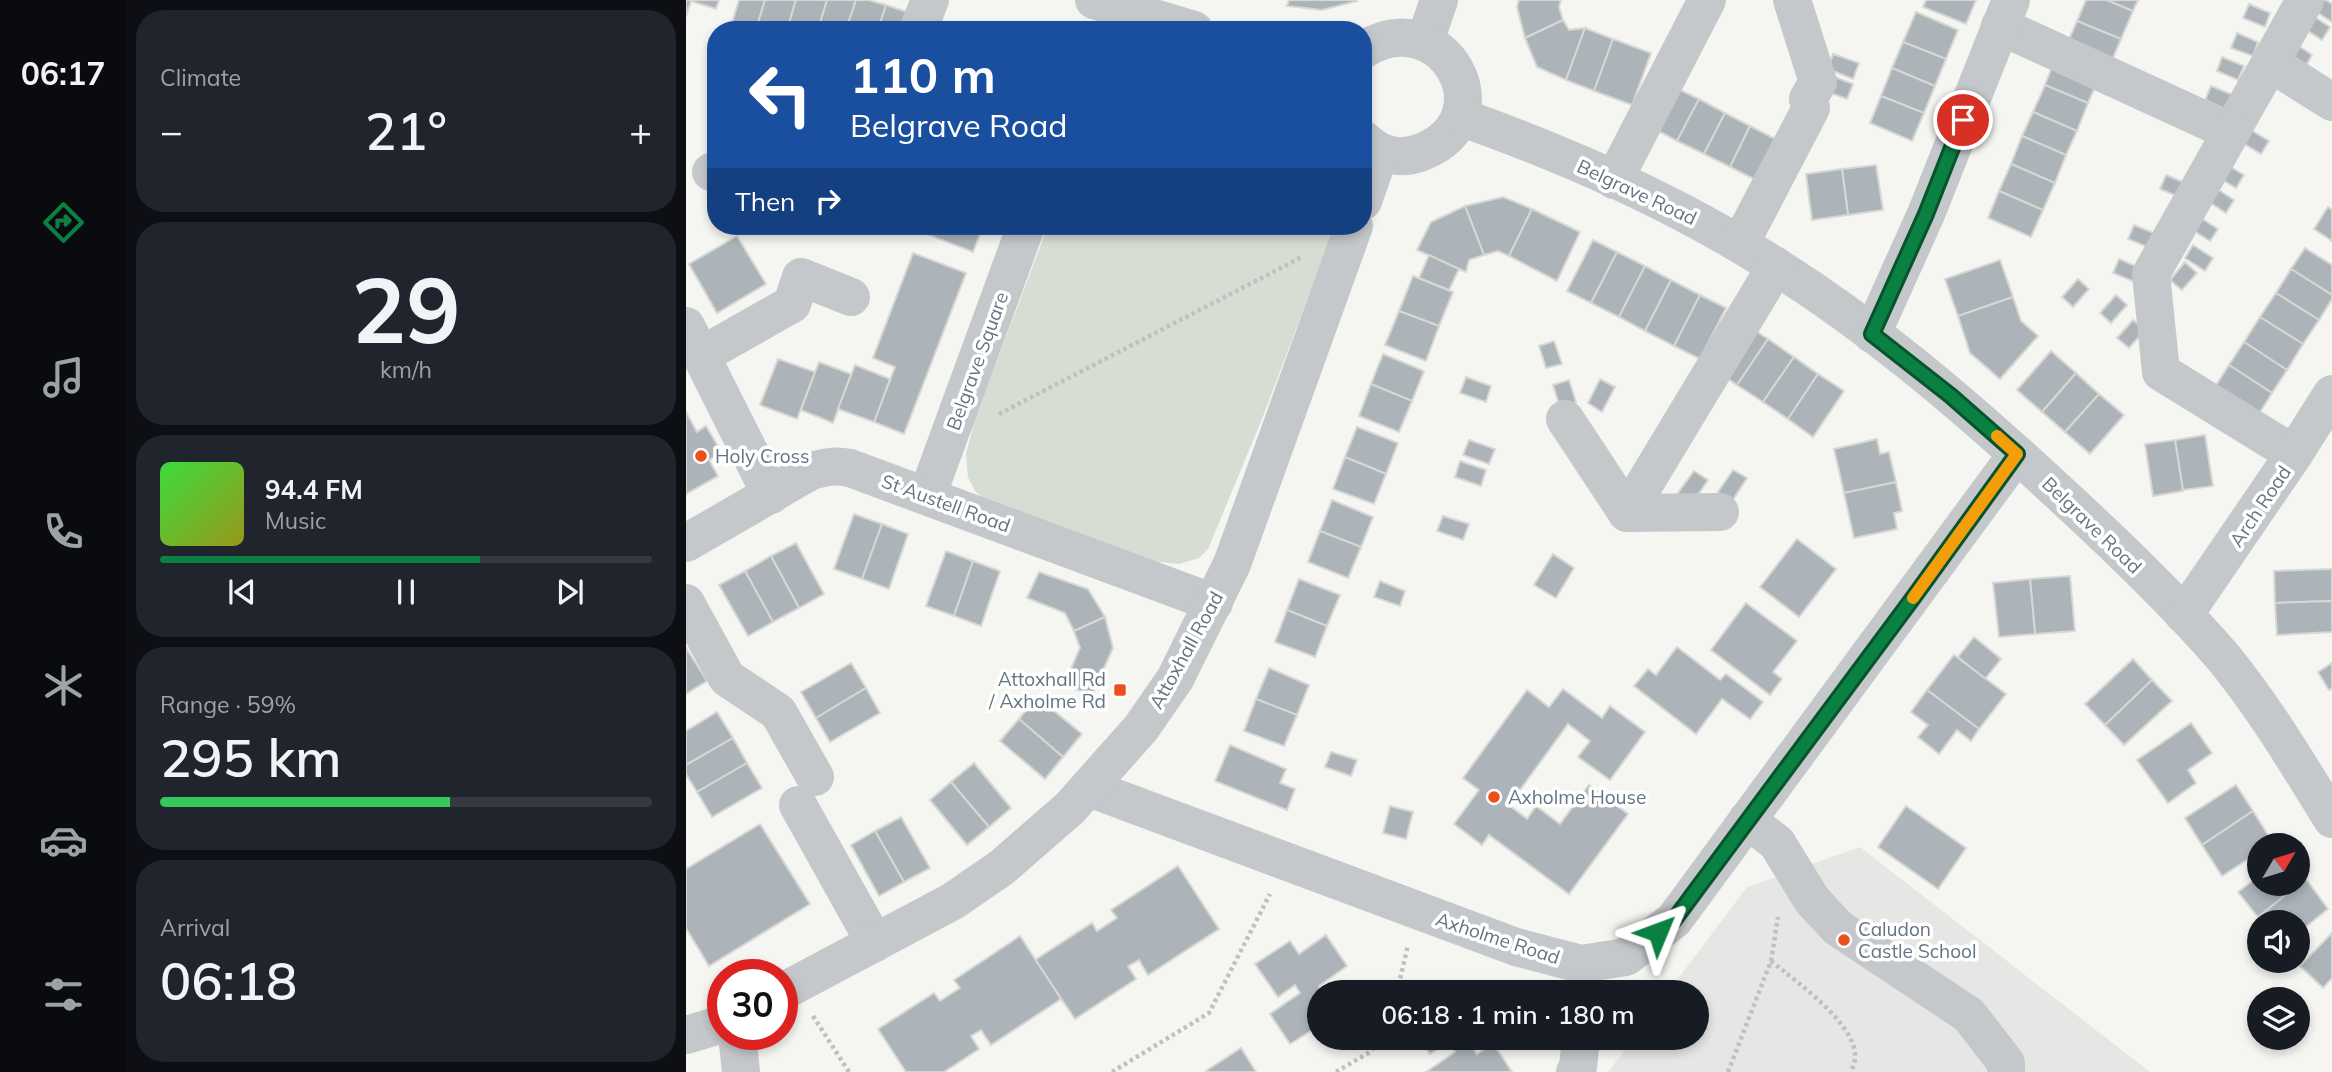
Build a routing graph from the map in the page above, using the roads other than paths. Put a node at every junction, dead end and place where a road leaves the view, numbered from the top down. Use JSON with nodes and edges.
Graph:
{"nodes":[{"id":1,"x":930,"y":0,"type":"edge"},
{"id":2,"x":1439,"y":0,"type":"edge"},
{"id":3,"x":1707,"y":0,"type":"edge"},
{"id":4,"x":1792,"y":0,"type":"edge"},
{"id":5,"x":2305,"y":0,"type":"edge"},
{"id":6,"x":1113,"y":9,"type":"edge"},
{"id":7,"x":2006,"y":13,"type":"edge"},
{"id":8,"x":922,"y":21,"type":"edge"},
{"id":9,"x":1159,"y":21,"type":"edge"},
{"id":10,"x":1425,"y":41,"type":"junction"},
{"id":11,"x":1372,"y":46,"type":"edge"},
{"id":12,"x":2270,"y":63,"type":"junction"},
{"id":13,"x":2332,"y":102,"type":"edge"},
{"id":14,"x":1460,"y":117,"type":"junction"},
{"id":15,"x":2231,"y":132,"type":"junction"},
{"id":16,"x":1372,"y":146,"type":"edge"},
{"id":17,"x":1614,"y":180,"type":"junction"},
{"id":18,"x":1024,"y":235,"type":"edge"},
{"id":19,"x":1351,"y":235,"type":"edge"},
{"id":20,"x":1740,"y":244,"type":"junction"},
{"id":21,"x":1776,"y":266,"type":"junction"},
{"id":22,"x":851,"y":297,"type":"dead end"},
{"id":23,"x":1872,"y":334,"type":"junction"},
{"id":24,"x":694,"y":341,"type":"edge"},
{"id":25,"x":2332,"y":394,"type":"edge"},
{"id":26,"x":1565,"y":419,"type":"dead end"},
{"id":27,"x":2017,"y":454,"type":"junction"},
{"id":28,"x":2294,"y":454,"type":"junction"},
{"id":29,"x":771,"y":495,"type":"junction"},
{"id":30,"x":927,"y":496,"type":"junction"},
{"id":31,"x":1720,"y":512,"type":"dead end"},
{"id":32,"x":1626,"y":513,"type":"junction"},
{"id":33,"x":686,"y":543,"type":"edge"},
{"id":34,"x":686,"y":603,"type":"edge"},
{"id":35,"x":1214,"y":603,"type":"junction"},
{"id":36,"x":2184,"y":615,"type":"junction"},
{"id":37,"x":1089,"y":788,"type":"junction"},
{"id":38,"x":2332,"y":819,"type":"edge"},
{"id":39,"x":1747,"y":820,"type":"junction"},
{"id":40,"x":875,"y":943,"type":"junction"},
{"id":41,"x":1581,"y":978,"type":"edge"},
{"id":42,"x":798,"y":983,"type":"edge"},
{"id":43,"x":707,"y":1029,"type":"edge"},
{"id":44,"x":686,"y":1035,"type":"edge"},
{"id":45,"x":739,"y":1050,"type":"edge"},
{"id":46,"x":1580,"y":1050,"type":"edge"},
{"id":47,"x":741,"y":1072,"type":"edge"},
{"id":48,"x":1575,"y":1072,"type":"edge"},
{"id":49,"x":2006,"y":1072,"type":"edge"}],
"edges":[{"from":1,"to":8,"type":"street"},
{"from":2,"to":10,"type":"street"},
{"from":3,"to":17,"type":"street"},
{"from":4,"to":20,"type":"street"},
{"from":5,"to":12,"type":"street"},
{"from":6,"to":9,"type":"street"},
{"from":7,"to":15,"type":"street"},
{"from":7,"to":23,"type":"street"},
{"from":10,"to":11,"type":"street"},
{"from":10,"to":14,"type":"street"},
{"from":12,"to":13,"type":"street"},
{"from":12,"to":15,"type":"street"},
{"from":14,"to":16,"type":"street"},
{"from":14,"to":17,"type":"street","name":"Belgrave Road"},
{"from":15,"to":28,"type":"street"},
{"from":17,"to":20,"type":"street","name":"Belgrave Road"},
{"from":18,"to":30,"type":"street","name":"Belgrave Square"},
{"from":19,"to":35,"type":"street","name":"Attoxhall Road"},
{"from":20,"to":21,"type":"street","name":"Belgrave Road"},
{"from":21,"to":23,"type":"street","name":"Belgrave Road"},
{"from":21,"to":32,"type":"street"},
{"from":22,"to":24,"type":"street"},
{"from":23,"to":27,"type":"street","name":"Belgrave Road"},
{"from":24,"to":29,"type":"street"},
{"from":25,"to":28,"type":"street","name":"Arch Road"},
{"from":26,"to":32,"type":"street"},
{"from":27,"to":36,"type":"street","name":"Belgrave Road"},
{"from":27,"to":39,"type":"street","name":"Axholme Road"},
{"from":28,"to":36,"type":"street","name":"Arch Road"},
{"from":29,"to":30,"type":"street","name":"St Austell Road"},
{"from":29,"to":33,"type":"street","name":"St Austell Road"},
{"from":30,"to":35,"type":"street","name":"St Austell Road"},
{"from":31,"to":32,"type":"street"},
{"from":34,"to":40,"type":"street"},
{"from":35,"to":37,"type":"street","name":"Attoxhall Road"},
{"from":36,"to":38,"type":"street","name":"Belgrave Road"},
{"from":37,"to":40,"type":"street","name":"Attoxhall Road"},
{"from":37,"to":41,"type":"street","name":"Axholme Road"},
{"from":39,"to":41,"type":"street","name":"Axholme Road"},
{"from":39,"to":49,"type":"street"},
{"from":40,"to":42,"type":"street","name":"Attoxhall Road"},
{"from":43,"to":44,"type":"street"},
{"from":45,"to":47,"type":"street"},
{"from":46,"to":48,"type":"street"}]}
